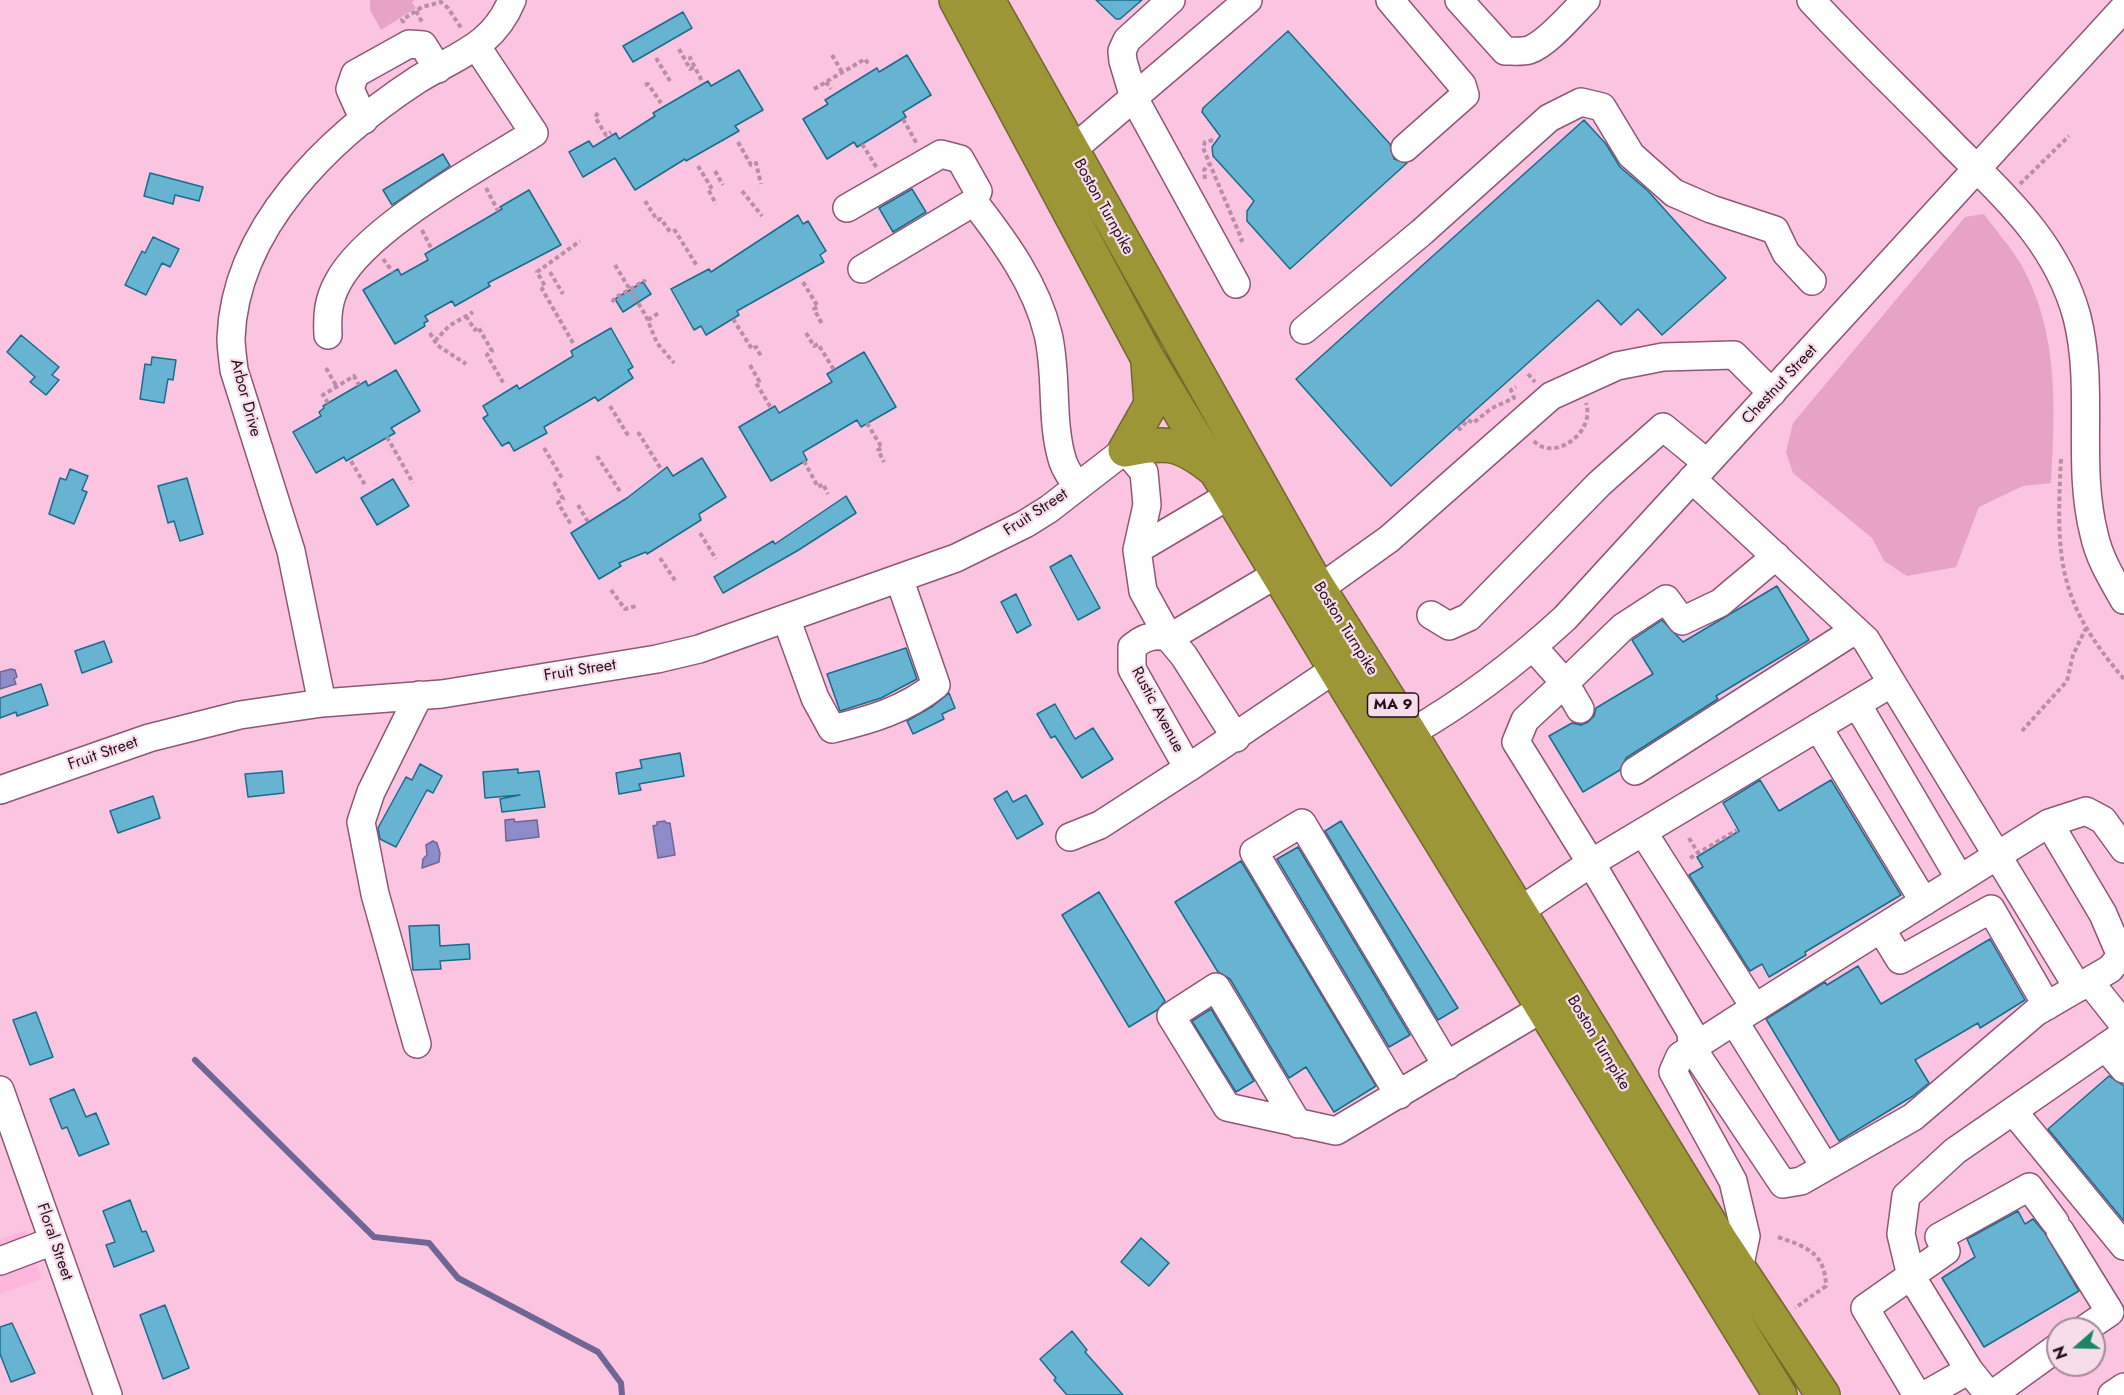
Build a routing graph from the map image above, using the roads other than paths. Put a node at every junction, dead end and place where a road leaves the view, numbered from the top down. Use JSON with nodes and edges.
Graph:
{"nodes":[{"id":1,"x":512,"y":0,"type":"edge"},
{"id":2,"x":956,"y":0,"type":"edge"},
{"id":3,"x":988,"y":0,"type":"edge"},
{"id":4,"x":1171,"y":0,"type":"edge"},
{"id":5,"x":1248,"y":0,"type":"edge"},
{"id":6,"x":1390,"y":0,"type":"edge"},
{"id":7,"x":1459,"y":0,"type":"edge"},
{"id":8,"x":1586,"y":0,"type":"edge"},
{"id":9,"x":1811,"y":0,"type":"edge"},
{"id":10,"x":2124,"y":8,"type":"edge"},
{"id":11,"x":469,"y":42,"type":"junction"},
{"id":12,"x":438,"y":69,"type":"junction"},
{"id":13,"x":1134,"y":98,"type":"junction"},
{"id":14,"x":364,"y":120,"type":"junction"},
{"id":15,"x":1405,"y":148,"type":"dead end"},
{"id":16,"x":1071,"y":151,"type":"junction"},
{"id":17,"x":1977,"y":169,"type":"junction"},
{"id":18,"x":974,"y":202,"type":"junction"},
{"id":19,"x":847,"y":208,"type":"dead end"},
{"id":20,"x":862,"y":269,"type":"dead end"},
{"id":21,"x":1812,"y":281,"type":"dead end"},
{"id":22,"x":1236,"y":284,"type":"dead end"},
{"id":23,"x":1304,"y":330,"type":"dead end"},
{"id":24,"x":328,"y":335,"type":"dead end"},
{"id":25,"x":1148,"y":357,"type":"junction"},
{"id":26,"x":1772,"y":393,"type":"junction"},
{"id":27,"x":1125,"y":450,"type":"junction"},
{"id":28,"x":1700,"y":471,"type":"junction"},
{"id":29,"x":1223,"y":484,"type":"junction"},
{"id":30,"x":1077,"y":486,"type":"junction"},
{"id":31,"x":1137,"y":550,"type":"junction"},
{"id":32,"x":1776,"y":556,"type":"junction"},
{"id":33,"x":1277,"y":573,"type":"junction"},
{"id":34,"x":899,"y":578,"type":"junction"},
{"id":35,"x":1319,"y":589,"type":"junction"},
{"id":36,"x":2124,"y":600,"type":"edge"},
{"id":37,"x":1431,"y":615,"type":"dead end"},
{"id":38,"x":786,"y":618,"type":"junction"},
{"id":39,"x":1855,"y":630,"type":"junction"},
{"id":40,"x":1169,"y":638,"type":"junction"},
{"id":41,"x":1533,"y":647,"type":"junction"},
{"id":42,"x":1335,"y":669,"type":"junction"},
{"id":43,"x":1564,"y":683,"type":"junction"},
{"id":44,"x":1892,"y":683,"type":"junction"},
{"id":45,"x":419,"y":695,"type":"junction"},
{"id":46,"x":322,"y":703,"type":"junction"},
{"id":47,"x":1857,"y":704,"type":"junction"},
{"id":48,"x":1580,"y":709,"type":"dead end"},
{"id":49,"x":1818,"y":727,"type":"junction"},
{"id":50,"x":1410,"y":733,"type":"junction"},
{"id":51,"x":1236,"y":738,"type":"junction"},
{"id":52,"x":1188,"y":768,"type":"junction"},
{"id":53,"x":1635,"y":771,"type":"dead end"},
{"id":54,"x":0,"y":790,"type":"edge"},
{"id":55,"x":2049,"y":823,"type":"junction"},
{"id":56,"x":1643,"y":832,"type":"junction"},
{"id":57,"x":1070,"y":837,"type":"dead end"},
{"id":58,"x":2124,"y":849,"type":"edge"},
{"id":59,"x":1999,"y":855,"type":"junction"},
{"id":60,"x":1591,"y":863,"type":"junction"},
{"id":61,"x":1960,"y":879,"type":"junction"},
{"id":62,"x":2020,"y":891,"type":"junction"},
{"id":63,"x":1924,"y":902,"type":"junction"},
{"id":64,"x":1991,"y":909,"type":"junction"},
{"id":65,"x":1518,"y":912,"type":"junction"},
{"id":66,"x":1881,"y":929,"type":"junction"},
{"id":67,"x":2084,"y":984,"type":"junction"},
{"id":68,"x":2047,"y":1006,"type":"junction"},
{"id":69,"x":1543,"y":1008,"type":"junction"},
{"id":70,"x":1744,"y":1015,"type":"junction"},
{"id":71,"x":2124,"y":1025,"type":"edge"},
{"id":72,"x":2114,"y":1041,"type":"edge"},
{"id":73,"x":417,"y":1044,"type":"dead end"},
{"id":74,"x":1692,"y":1048,"type":"junction"},
{"id":75,"x":1448,"y":1066,"type":"junction"},
{"id":76,"x":2124,"y":1069,"type":"edge"},
{"id":77,"x":0,"y":1090,"type":"edge"},
{"id":78,"x":1399,"y":1095,"type":"junction"},
{"id":79,"x":2013,"y":1111,"type":"junction"},
{"id":80,"x":1298,"y":1124,"type":"junction"},
{"id":81,"x":1825,"y":1167,"type":"junction"},
{"id":82,"x":53,"y":1241,"type":"junction"},
{"id":83,"x":2124,"y":1246,"type":"edge"},
{"id":84,"x":0,"y":1261,"type":"edge"},
{"id":85,"x":1740,"y":1269,"type":"junction"},
{"id":86,"x":1911,"y":1276,"type":"junction"},
{"id":87,"x":2103,"y":1317,"type":"edge"},
{"id":88,"x":2046,"y":1355,"type":"edge"},
{"id":89,"x":1970,"y":1370,"type":"junction"},
{"id":90,"x":2124,"y":1387,"type":"edge"},
{"id":91,"x":108,"y":1395,"type":"edge"},
{"id":92,"x":1780,"y":1395,"type":"edge"},
{"id":93,"x":1823,"y":1395,"type":"edge"},
{"id":94,"x":1917,"y":1395,"type":"edge"},
{"id":95,"x":1925,"y":1395,"type":"edge"},
{"id":96,"x":1990,"y":1395,"type":"edge"},
{"id":97,"x":2112,"y":1395,"type":"edge"}],
"edges":[{"from":1,"to":11,"type":"street","name":"Arbor Drive"},
{"from":2,"to":25,"type":"highway","name":"Boston Turnpike","number":"MA 9"},
{"from":3,"to":16,"type":"highway","name":"Boston Turnpike","number":"MA 9"},
{"from":4,"to":13,"type":"street"},
{"from":5,"to":13,"type":"street"},
{"from":6,"to":15,"type":"street"},
{"from":7,"to":8,"type":"street"},
{"from":9,"to":17,"type":"street"},
{"from":10,"to":17,"type":"street","name":"Chestnut Street"},
{"from":11,"to":12,"type":"street","name":"Arbor Drive"},
{"from":11,"to":24,"type":"street"},
{"from":12,"to":14,"type":"street","name":"Arbor Drive"},
{"from":12,"to":14,"type":"street"},
{"from":13,"to":16,"type":"street"},
{"from":13,"to":22,"type":"street"},
{"from":14,"to":46,"type":"street","name":"Arbor Drive"},
{"from":16,"to":35,"type":"highway","name":"Boston Turnpike","number":"MA 9"},
{"from":17,"to":26,"type":"street","name":"Chestnut Street"},
{"from":17,"to":36,"type":"street"},
{"from":18,"to":19,"type":"street"},
{"from":18,"to":20,"type":"street"},
{"from":18,"to":30,"type":"street"},
{"from":21,"to":23,"type":"street"},
{"from":25,"to":27,"type":"highway"},
{"from":25,"to":29,"type":"highway","name":"Boston Turnpike","number":"MA 9"},
{"from":26,"to":28,"type":"street","name":"Chestnut Street"},
{"from":26,"to":35,"type":"street"},
{"from":27,"to":29,"type":"highway"},
{"from":27,"to":30,"type":"street","name":"Fruit Street"},
{"from":27,"to":31,"type":"street"},
{"from":28,"to":32,"type":"street"},
{"from":28,"to":37,"type":"street"},
{"from":28,"to":41,"type":"street","name":"Chestnut Street"},
{"from":29,"to":31,"type":"street"},
{"from":29,"to":33,"type":"highway","name":"Boston Turnpike","number":"MA 9"},
{"from":30,"to":34,"type":"street","name":"Fruit Street"},
{"from":31,"to":40,"type":"street"},
{"from":32,"to":39,"type":"street"},
{"from":32,"to":43,"type":"street"},
{"from":33,"to":40,"type":"street"},
{"from":33,"to":42,"type":"highway","name":"Boston Turnpike","number":"MA 9"},
{"from":34,"to":38,"type":"street","name":"Fruit Street"},
{"from":34,"to":38,"type":"street"},
{"from":35,"to":50,"type":"highway","name":"Boston Turnpike","number":"MA 9"},
{"from":38,"to":45,"type":"street","name":"Fruit Street"},
{"from":39,"to":44,"type":"street"},
{"from":39,"to":53,"type":"street"},
{"from":40,"to":51,"type":"street"},
{"from":40,"to":52,"type":"street","name":"Rustic Avenue"},
{"from":41,"to":43,"type":"street"},
{"from":41,"to":50,"type":"street","name":"Chestnut Street"},
{"from":42,"to":51,"type":"street","name":"Rustic Avenue"},
{"from":42,"to":69,"type":"highway","name":"Boston Turnpike","number":"MA 9"},
{"from":43,"to":48,"type":"street"},
{"from":43,"to":60,"type":"street"},
{"from":44,"to":47,"type":"street"},
{"from":44,"to":59,"type":"street"},
{"from":45,"to":46,"type":"street","name":"Fruit Street"},
{"from":45,"to":73,"type":"street"},
{"from":46,"to":54,"type":"street","name":"Fruit Street"},
{"from":47,"to":49,"type":"street"},
{"from":47,"to":61,"type":"street"},
{"from":49,"to":56,"type":"street"},
{"from":49,"to":63,"type":"street"},
{"from":50,"to":65,"type":"highway","name":"Boston Turnpike","number":"MA 9"},
{"from":51,"to":52,"type":"street","name":"Rustic Avenue"},
{"from":52,"to":57,"type":"street"},
{"from":55,"to":58,"type":"street"},
{"from":55,"to":59,"type":"street"},
{"from":55,"to":67,"type":"street"},
{"from":56,"to":60,"type":"street"},
{"from":56,"to":70,"type":"street"},
{"from":59,"to":61,"type":"street"},
{"from":59,"to":62,"type":"street"},
{"from":60,"to":65,"type":"street"},
{"from":60,"to":74,"type":"street"},
{"from":61,"to":63,"type":"street"},
{"from":62,"to":64,"type":"street"},
{"from":62,"to":67,"type":"street"},
{"from":63,"to":66,"type":"street"},
{"from":64,"to":66,"type":"street"},
{"from":64,"to":68,"type":"street"},
{"from":65,"to":85,"type":"highway","name":"Boston Turnpike","number":"MA 9"},
{"from":66,"to":70,"type":"street"},
{"from":67,"to":68,"type":"street"},
{"from":67,"to":71,"type":"street"},
{"from":68,"to":81,"type":"street"},
{"from":69,"to":75,"type":"street"},
{"from":69,"to":92,"type":"highway","name":"Boston Turnpike","number":"MA 9"},
{"from":70,"to":74,"type":"street"},
{"from":70,"to":81,"type":"street"},
{"from":72,"to":76,"type":"street"},
{"from":72,"to":79,"type":"street"},
{"from":74,"to":81,"type":"street"},
{"from":74,"to":85,"type":"street"},
{"from":75,"to":78,"type":"street"},
{"from":75,"to":78,"type":"street"},
{"from":77,"to":82,"type":"street","name":"Floral Street"},
{"from":78,"to":80,"type":"street"},
{"from":79,"to":83,"type":"street"},
{"from":79,"to":86,"type":"street"},
{"from":80,"to":80,"type":"street"},
{"from":82,"to":84,"type":"street"},
{"from":82,"to":91,"type":"street","name":"Floral Street"},
{"from":85,"to":93,"type":"highway","name":"Boston Turnpike","number":"MA 9"},
{"from":86,"to":87,"type":"street"},
{"from":86,"to":89,"type":"street"},
{"from":86,"to":94,"type":"street"},
{"from":88,"to":96,"type":"street"},
{"from":89,"to":95,"type":"street"},
{"from":89,"to":96,"type":"street"},
{"from":90,"to":97,"type":"street"}]}
